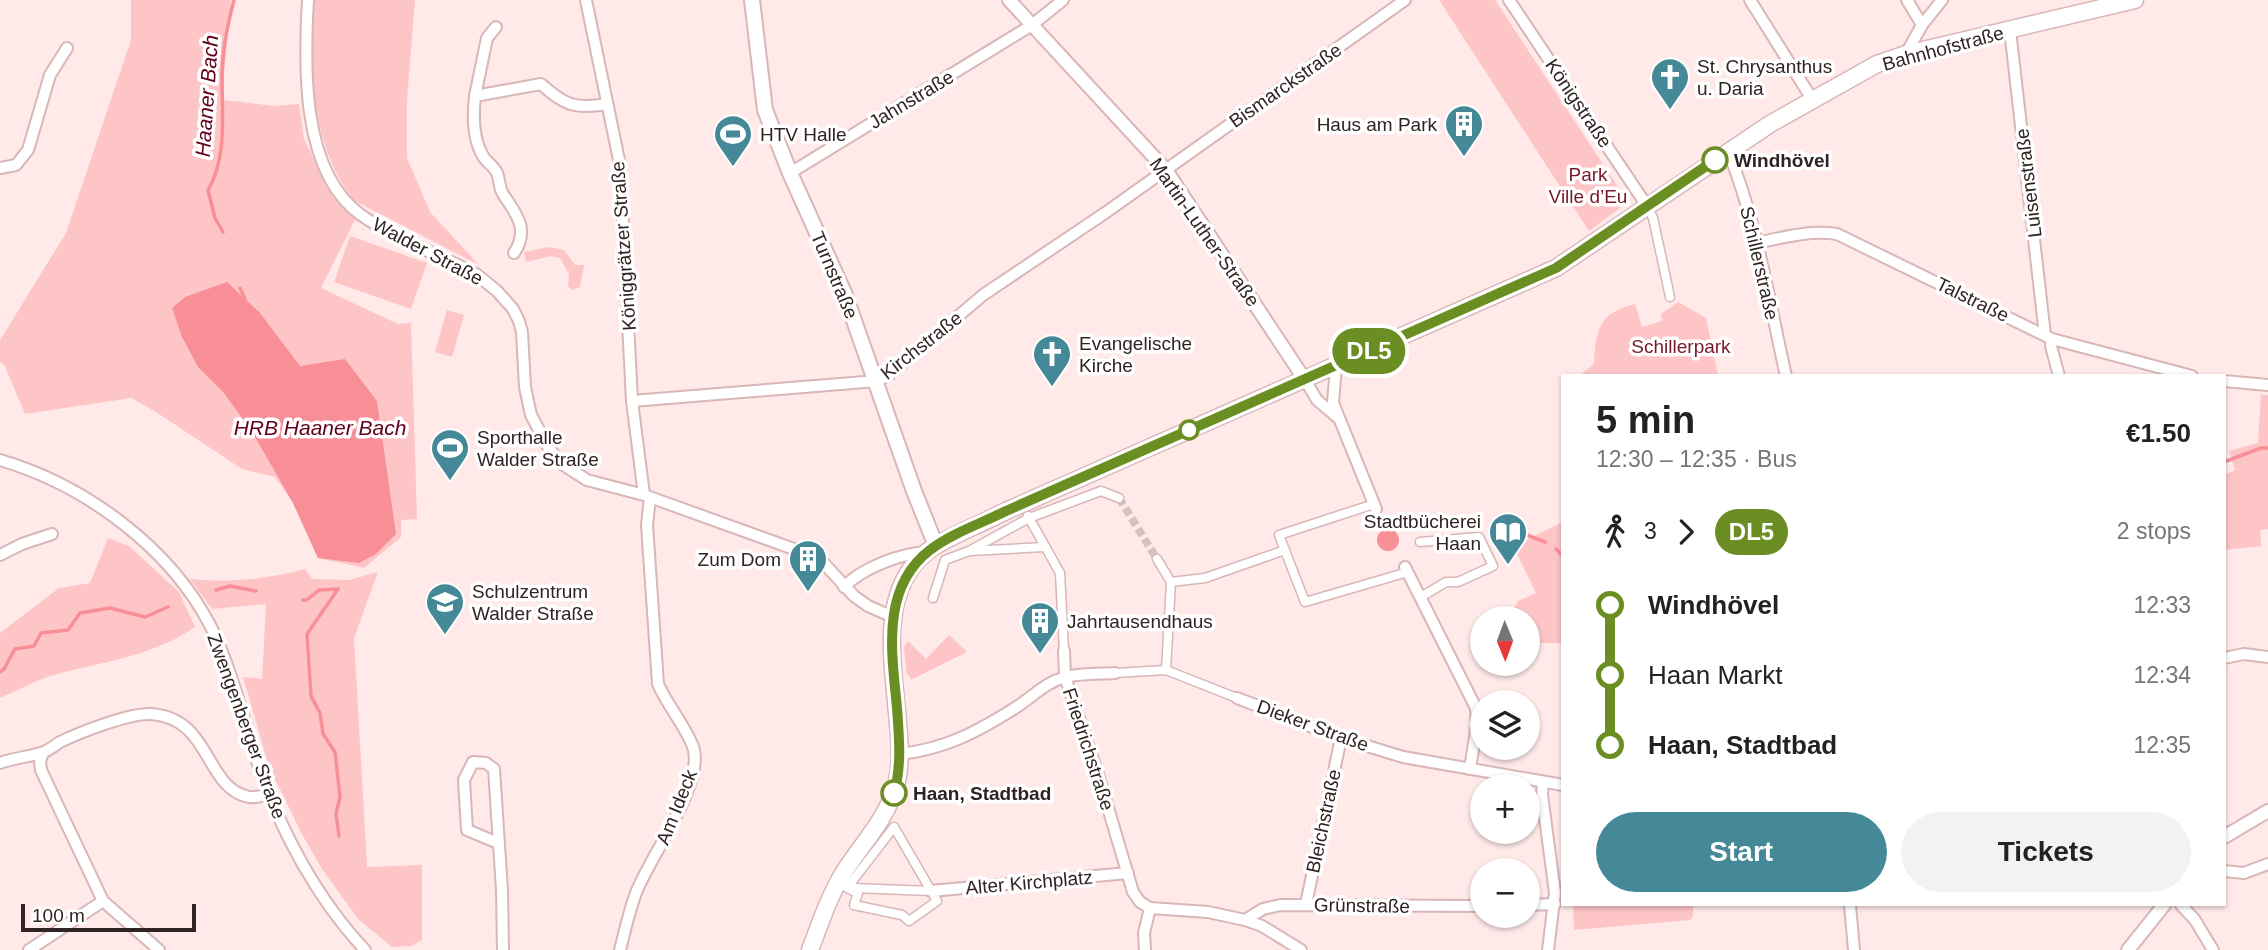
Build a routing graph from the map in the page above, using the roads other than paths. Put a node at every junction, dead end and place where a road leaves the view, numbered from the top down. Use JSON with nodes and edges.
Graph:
{"nodes":[{"id":1,"x":309,"y":0,"type":"edge"},
{"id":2,"x":586,"y":0,"type":"edge"},
{"id":3,"x":752,"y":0,"type":"edge"},
{"id":4,"x":1009,"y":0,"type":"edge"},
{"id":5,"x":1063,"y":0,"type":"edge"},
{"id":6,"x":1405,"y":0,"type":"edge"},
{"id":7,"x":1509,"y":0,"type":"edge"},
{"id":8,"x":1750,"y":0,"type":"edge"},
{"id":9,"x":1907,"y":0,"type":"edge"},
{"id":10,"x":1942,"y":0,"type":"edge"},
{"id":11,"x":2135,"y":0,"type":"edge"},
{"id":12,"x":1032,"y":25,"type":"junction"},
{"id":13,"x":1922,"y":25,"type":"junction"},
{"id":14,"x":496,"y":27,"type":"dead end"},
{"id":15,"x":2010,"y":30,"type":"junction"},
{"id":16,"x":67,"y":48,"type":"dead end"},
{"id":17,"x":1906,"y":54,"type":"junction"},
{"id":18,"x":475,"y":96,"type":"junction"},
{"id":19,"x":1812,"y":99,"type":"junction"},
{"id":20,"x":607,"y":104,"type":"junction"},
{"id":21,"x":1728,"y":151,"type":"junction"},
{"id":22,"x":0,"y":168,"type":"edge"},
{"id":23,"x":1166,"y":170,"type":"junction"},
{"id":24,"x":790,"y":173,"type":"junction"},
{"id":25,"x":1647,"y":206,"type":"junction"},
{"id":26,"x":1757,"y":243,"type":"junction"},
{"id":27,"x":514,"y":253,"type":"dead end"},
{"id":28,"x":1670,"y":297,"type":"dead end"},
{"id":29,"x":2049,"y":337,"type":"junction"},
{"id":30,"x":1336,"y":366,"type":"junction"},
{"id":31,"x":1786,"y":374,"type":"edge"},
{"id":32,"x":2058,"y":374,"type":"edge"},
{"id":33,"x":2185,"y":374,"type":"edge"},
{"id":34,"x":1305,"y":380,"type":"junction"},
{"id":35,"x":877,"y":381,"type":"junction"},
{"id":36,"x":2226,"y":381,"type":"edge"},
{"id":37,"x":2268,"y":385,"type":"edge"},
{"id":38,"x":632,"y":401,"type":"junction"},
{"id":39,"x":1338,"y":418,"type":"junction"},
{"id":40,"x":0,"y":460,"type":"edge"},
{"id":41,"x":647,"y":497,"type":"junction"},
{"id":42,"x":1119,"y":498,"type":"dead end"},
{"id":43,"x":1375,"y":506,"type":"joint"},
{"id":44,"x":1025,"y":512,"type":"junction"},
{"id":45,"x":52,"y":534,"type":"dead end"},
{"id":46,"x":1420,"y":542,"type":"dead end"},
{"id":47,"x":1044,"y":547,"type":"junction"},
{"id":48,"x":932,"y":549,"type":"junction"},
{"id":49,"x":969,"y":551,"type":"junction"},
{"id":50,"x":1285,"y":551,"type":"junction"},
{"id":51,"x":0,"y":555,"type":"edge"},
{"id":52,"x":1157,"y":559,"type":"tunnel mouth"},
{"id":53,"x":1407,"y":570,"type":"joint"},
{"id":54,"x":1171,"y":582,"type":"junction"},
{"id":55,"x":844,"y":587,"type":"junction"},
{"id":56,"x":1420,"y":597,"type":"junction"},
{"id":57,"x":933,"y":598,"type":"dead end"},
{"id":58,"x":893,"y":617,"type":"junction"},
{"id":59,"x":1064,"y":651,"type":"joint"},
{"id":60,"x":2226,"y":657,"type":"edge"},
{"id":61,"x":2268,"y":657,"type":"edge"},
{"id":62,"x":1166,"y":670,"type":"junction"},
{"id":63,"x":1115,"y":673,"type":"joint"},
{"id":64,"x":1065,"y":677,"type":"junction"},
{"id":65,"x":1237,"y":698,"type":"joint"},
{"id":66,"x":1341,"y":738,"type":"junction"},
{"id":67,"x":43,"y":753,"type":"junction"},
{"id":68,"x":900,"y":754,"type":"junction"},
{"id":69,"x":0,"y":763,"type":"edge"},
{"id":70,"x":1470,"y":769,"type":"junction"},
{"id":71,"x":1543,"y":782,"type":"junction"},
{"id":72,"x":1561,"y":785,"type":"edge"},
{"id":73,"x":270,"y":795,"type":"junction"},
{"id":74,"x":2268,"y":811,"type":"edge"},
{"id":75,"x":2226,"y":836,"type":"edge"},
{"id":76,"x":498,"y":843,"type":"junction"},
{"id":77,"x":2268,"y":864,"type":"edge"},
{"id":78,"x":2226,"y":871,"type":"edge"},
{"id":79,"x":1128,"y":873,"type":"junction"},
{"id":80,"x":842,"y":888,"type":"junction"},
{"id":81,"x":931,"y":891,"type":"junction"},
{"id":82,"x":103,"y":901,"type":"junction"},
{"id":83,"x":1306,"y":904,"type":"junction"},
{"id":84,"x":1540,"y":905,"type":"edge"},
{"id":85,"x":1555,"y":905,"type":"junction"},
{"id":86,"x":1470,"y":906,"type":"edge"},
{"id":87,"x":1850,"y":906,"type":"edge"},
{"id":88,"x":2163,"y":906,"type":"edge"},
{"id":89,"x":2182,"y":906,"type":"edge"},
{"id":90,"x":1150,"y":908,"type":"junction"},
{"id":91,"x":1245,"y":920,"type":"junction"},
{"id":92,"x":29,"y":950,"type":"edge"},
{"id":93,"x":159,"y":950,"type":"edge"},
{"id":94,"x":365,"y":950,"type":"edge"},
{"id":95,"x":503,"y":950,"type":"edge"},
{"id":96,"x":620,"y":950,"type":"edge"},
{"id":97,"x":810,"y":950,"type":"edge"},
{"id":98,"x":1145,"y":950,"type":"edge"},
{"id":99,"x":1301,"y":950,"type":"edge"},
{"id":100,"x":1548,"y":950,"type":"edge"},
{"id":101,"x":1854,"y":950,"type":"edge"},
{"id":102,"x":2128,"y":950,"type":"edge"},
{"id":103,"x":2213,"y":950,"type":"edge"}],
"edges":[{"from":1,"to":41,"type":"street","name":"Walder Straße"},
{"from":2,"to":20,"type":"street","name":"Königgrätzer Straße"},
{"from":3,"to":24,"type":"main road","name":"Turnstraße"},
{"from":4,"to":12,"type":"street","name":"Martin-Luther-Straße"},
{"from":5,"to":12,"type":"street","name":"Jahnstraße"},
{"from":6,"to":23,"type":"street","name":"Bismarckstraße"},
{"from":7,"to":25,"type":"street","name":"Königstraße"},
{"from":8,"to":19,"type":"street"},
{"from":9,"to":13,"type":"street"},
{"from":10,"to":13,"type":"street"},
{"from":11,"to":15,"type":"main road","name":"Bahnhofstraße"},
{"from":12,"to":23,"type":"street","name":"Martin-Luther-Straße"},
{"from":12,"to":24,"type":"street","name":"Jahnstraße"},
{"from":13,"to":17,"type":"street"},
{"from":14,"to":18,"type":"street"},
{"from":15,"to":17,"type":"main road","name":"Bahnhofstraße"},
{"from":15,"to":29,"type":"street","name":"Luisenstraße"},
{"from":16,"to":22,"type":"street"},
{"from":17,"to":19,"type":"main road","name":"Bahnhofstraße"},
{"from":18,"to":20,"type":"street"},
{"from":18,"to":27,"type":"street"},
{"from":19,"to":21,"type":"main road","name":"Bahnhofstraße"},
{"from":20,"to":38,"type":"street","name":"Königgrätzer Straße"},
{"from":21,"to":25,"type":"main road","name":"Bahnhofstraße"},
{"from":21,"to":26,"type":"street","name":"Schillerstraße"},
{"from":23,"to":34,"type":"street","name":"Martin-Luther-Straße"},
{"from":23,"to":35,"type":"street","name":"Kirchstraße"},
{"from":24,"to":35,"type":"main road","name":"Turnstraße"},
{"from":25,"to":28,"type":"street"},
{"from":25,"to":30,"type":"main road","name":"Bahnhofstraße"},
{"from":26,"to":29,"type":"street","name":"Talstraße"},
{"from":26,"to":31,"type":"street","name":"Schillerstraße"},
{"from":29,"to":32,"type":"street","name":"Luisenstraße"},
{"from":29,"to":33,"type":"street","name":"Talstraße"},
{"from":30,"to":34,"type":"main road","name":"Bahnhofstraße"},
{"from":30,"to":39,"type":"street"},
{"from":34,"to":39,"type":"street"},
{"from":34,"to":44,"type":"main road","name":"Bahnhofstraße"},
{"from":35,"to":38,"type":"street","name":"Kirchstraße"},
{"from":35,"to":48,"type":"main road","name":"Turnstraße"},
{"from":36,"to":37,"type":"street"},
{"from":38,"to":41,"type":"street","name":"Königgrätzer Straße"},
{"from":39,"to":43,"type":"street"},
{"from":40,"to":73,"type":"street","name":"Zwengenberger Straße"},
{"from":41,"to":55,"type":"street","name":"Walder Straße"},
{"from":41,"to":96,"type":"street","name":"Am Ideck"},
{"from":42,"to":44,"type":"street"},
{"from":43,"to":50,"type":"street"},
{"from":44,"to":47,"type":"street","name":"Friedrichstraße"},
{"from":44,"to":48,"type":"main road","name":"Bahnhofstraße"},
{"from":44,"to":49,"type":"street"},
{"from":45,"to":51,"type":"street"},
{"from":46,"to":56,"type":"street"},
{"from":47,"to":49,"type":"street"},
{"from":47,"to":59,"type":"street","name":"Friedrichstraße"},
{"from":48,"to":55,"type":"street"},
{"from":48,"to":58,"type":"main road"},
{"from":49,"to":57,"type":"street"},
{"from":50,"to":53,"type":"street"},
{"from":50,"to":54,"type":"street"},
{"from":52,"to":54,"type":"street"},
{"from":53,"to":56,"type":"street"},
{"from":54,"to":62,"type":"street"},
{"from":55,"to":58,"type":"street","name":"Walder Straße"},
{"from":56,"to":70,"type":"street"},
{"from":58,"to":68,"type":"main road"},
{"from":59,"to":64,"type":"street","name":"Friedrichstraße"},
{"from":60,"to":61,"type":"street"},
{"from":62,"to":63,"type":"street","name":"Dieker Straße"},
{"from":62,"to":65,"type":"street","name":"Dieker Straße"},
{"from":63,"to":64,"type":"street","name":"Dieker Straße"},
{"from":64,"to":68,"type":"street"},
{"from":64,"to":79,"type":"street","name":"Friedrichstraße"},
{"from":65,"to":66,"type":"street","name":"Dieker Straße"},
{"from":66,"to":70,"type":"street","name":"Dieker Straße"},
{"from":66,"to":83,"type":"street","name":"Bleichstraße"},
{"from":67,"to":69,"type":"street"},
{"from":67,"to":73,"type":"street"},
{"from":67,"to":82,"type":"street"},
{"from":68,"to":80,"type":"main road"},
{"from":70,"to":71,"type":"street","name":"Dieker Straße"},
{"from":71,"to":72,"type":"street","name":"Dieker Straße"},
{"from":71,"to":85,"type":"street"},
{"from":73,"to":94,"type":"street","name":"Zwengenberger Straße"},
{"from":74,"to":75,"type":"street"},
{"from":76,"to":76,"type":"street"},
{"from":76,"to":95,"type":"street"},
{"from":77,"to":78,"type":"street"},
{"from":79,"to":81,"type":"street","name":"Alter Kirchplatz"},
{"from":79,"to":90,"type":"street","name":"Friedrichstraße"},
{"from":80,"to":81,"type":"street"},
{"from":80,"to":81,"type":"street"},
{"from":80,"to":81,"type":"street"},
{"from":80,"to":97,"type":"main road"},
{"from":82,"to":92,"type":"street"},
{"from":82,"to":93,"type":"street"},
{"from":83,"to":86,"type":"street","name":"Grünstraße"},
{"from":83,"to":91,"type":"street","name":"Grünstraße"},
{"from":84,"to":85,"type":"street"},
{"from":85,"to":100,"type":"street"},
{"from":87,"to":101,"type":"street"},
{"from":88,"to":102,"type":"street"},
{"from":89,"to":103,"type":"street"},
{"from":90,"to":91,"type":"street"},
{"from":90,"to":98,"type":"street"},
{"from":91,"to":99,"type":"street"}]}
